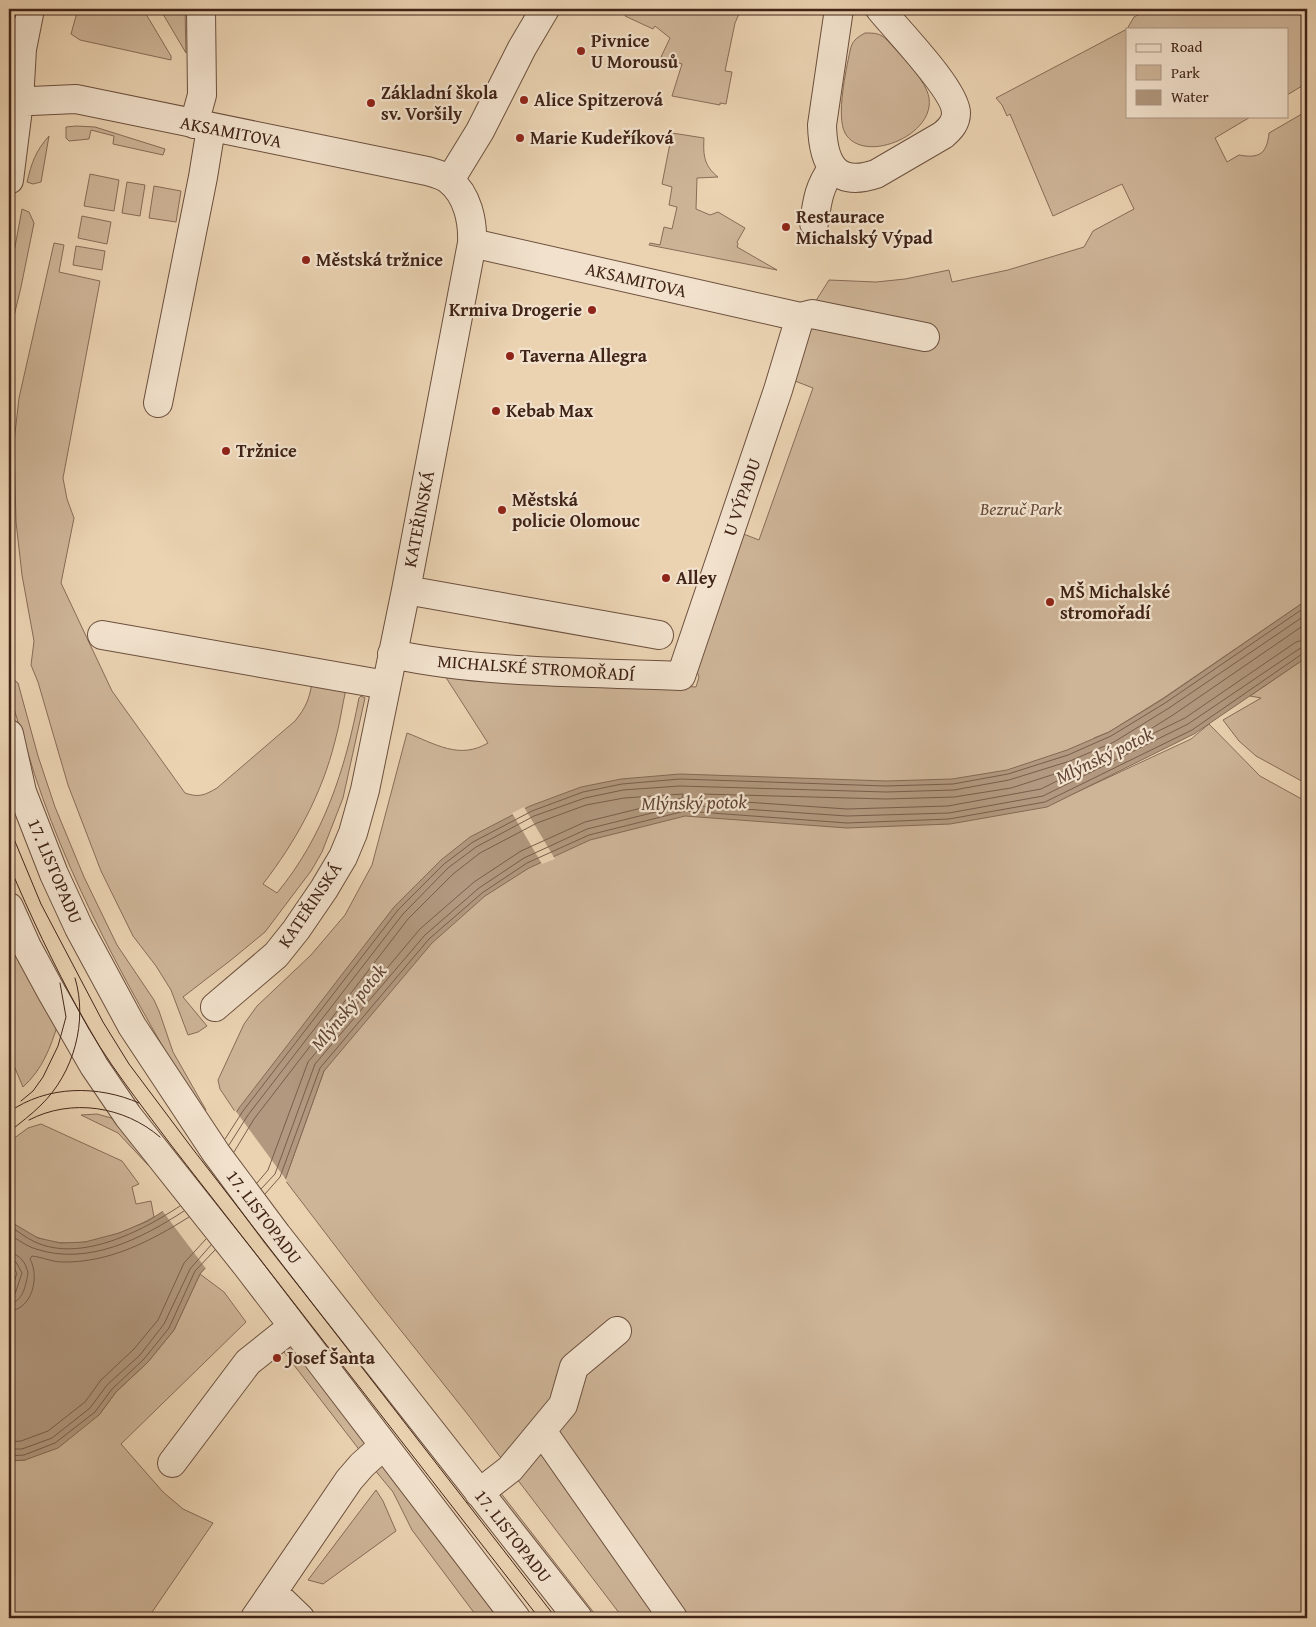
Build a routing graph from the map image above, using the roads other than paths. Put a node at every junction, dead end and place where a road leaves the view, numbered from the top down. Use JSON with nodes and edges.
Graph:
{"nodes":[{"id":1,"x":30,"y":9,"type":"edge"},
{"id":2,"x":201,"y":9,"type":"edge"},
{"id":3,"x":545,"y":9,"type":"edge"},
{"id":4,"x":839,"y":9,"type":"edge"},
{"id":5,"x":880,"y":9,"type":"edge"},
{"id":6,"x":14,"y":102,"type":"edge"},
{"id":7,"x":202,"y":126,"type":"junction"},
{"id":8,"x":832,"y":170,"type":"junction"},
{"id":9,"x":9,"y":180,"type":"edge"},
{"id":10,"x":450,"y":180,"type":"junction"},
{"id":11,"x":814,"y":223,"type":"dead end"},
{"id":12,"x":472,"y":243,"type":"junction"},
{"id":13,"x":800,"y":317,"type":"junction"},
{"id":14,"x":925,"y":337,"type":"dead end"},
{"id":15,"x":158,"y":402,"type":"dead end"},
{"id":16,"x":406,"y":590,"type":"junction"},
{"id":17,"x":102,"y":635,"type":"dead end"},
{"id":18,"x":659,"y":635,"type":"dead end"},
{"id":19,"x":392,"y":654,"type":"junction"},
{"id":20,"x":681,"y":676,"type":"joint"},
{"id":21,"x":386,"y":685,"type":"junction"},
{"id":22,"x":10,"y":742,"type":"edge"},
{"id":23,"x":13,"y":775,"type":"edge"},
{"id":24,"x":9,"y":907,"type":"edge"},
{"id":25,"x":215,"y":1007,"type":"dead end"},
{"id":26,"x":292,"y":1327,"type":"junction"},
{"id":27,"x":617,"y":1331,"type":"dead end"},
{"id":28,"x":542,"y":1431,"type":"junction"},
{"id":29,"x":383,"y":1446,"type":"junction"},
{"id":30,"x":172,"y":1463,"type":"dead end"},
{"id":31,"x":479,"y":1493,"type":"junction"},
{"id":32,"x":273,"y":1592,"type":"junction"},
{"id":33,"x":255,"y":1618,"type":"edge"},
{"id":34,"x":300,"y":1618,"type":"edge"},
{"id":35,"x":516,"y":1618,"type":"edge"},
{"id":36,"x":578,"y":1618,"type":"edge"},
{"id":37,"x":673,"y":1618,"type":"edge"}],
"edges":[{"from":1,"to":6,"type":"street"},
{"from":2,"to":7,"type":"street"},
{"from":3,"to":10,"type":"street"},
{"from":4,"to":8,"type":"street"},
{"from":5,"to":8,"type":"street"},
{"from":6,"to":7,"type":"street","name":"AKSAMITOVA"},
{"from":6,"to":9,"type":"street"},
{"from":7,"to":10,"type":"street","name":"AKSAMITOVA"},
{"from":7,"to":15,"type":"street"},
{"from":8,"to":11,"type":"street"},
{"from":10,"to":12,"type":"street","name":"KATEŘINSKÁ"},
{"from":12,"to":13,"type":"street","name":"AKSAMITOVA"},
{"from":12,"to":16,"type":"street","name":"KATEŘINSKÁ"},
{"from":13,"to":14,"type":"street","name":"AKSAMITOVA"},
{"from":13,"to":20,"type":"street","name":"U VÝPADU"},
{"from":16,"to":18,"type":"street"},
{"from":16,"to":19,"type":"street","name":"KATEŘINSKÁ"},
{"from":17,"to":21,"type":"street"},
{"from":19,"to":20,"type":"street","name":"MICHALSKÉ STROMOŘADÍ"},
{"from":19,"to":21,"type":"street","name":"KATEŘINSKÁ"},
{"from":21,"to":25,"type":"street","name":"KATEŘINSKÁ"},
{"from":22,"to":23,"type":"street","name":"17. LISTOPADU"},
{"from":23,"to":31,"type":"street","name":"17. LISTOPADU"},
{"from":24,"to":26,"type":"street"},
{"from":26,"to":29,"type":"street"},
{"from":26,"to":30,"type":"street"},
{"from":27,"to":28,"type":"street"},
{"from":28,"to":31,"type":"street"},
{"from":28,"to":37,"type":"street"},
{"from":29,"to":32,"type":"street"},
{"from":29,"to":35,"type":"street"},
{"from":31,"to":36,"type":"street","name":"17. LISTOPADU"},
{"from":32,"to":33,"type":"street"},
{"from":32,"to":34,"type":"street"}]}
